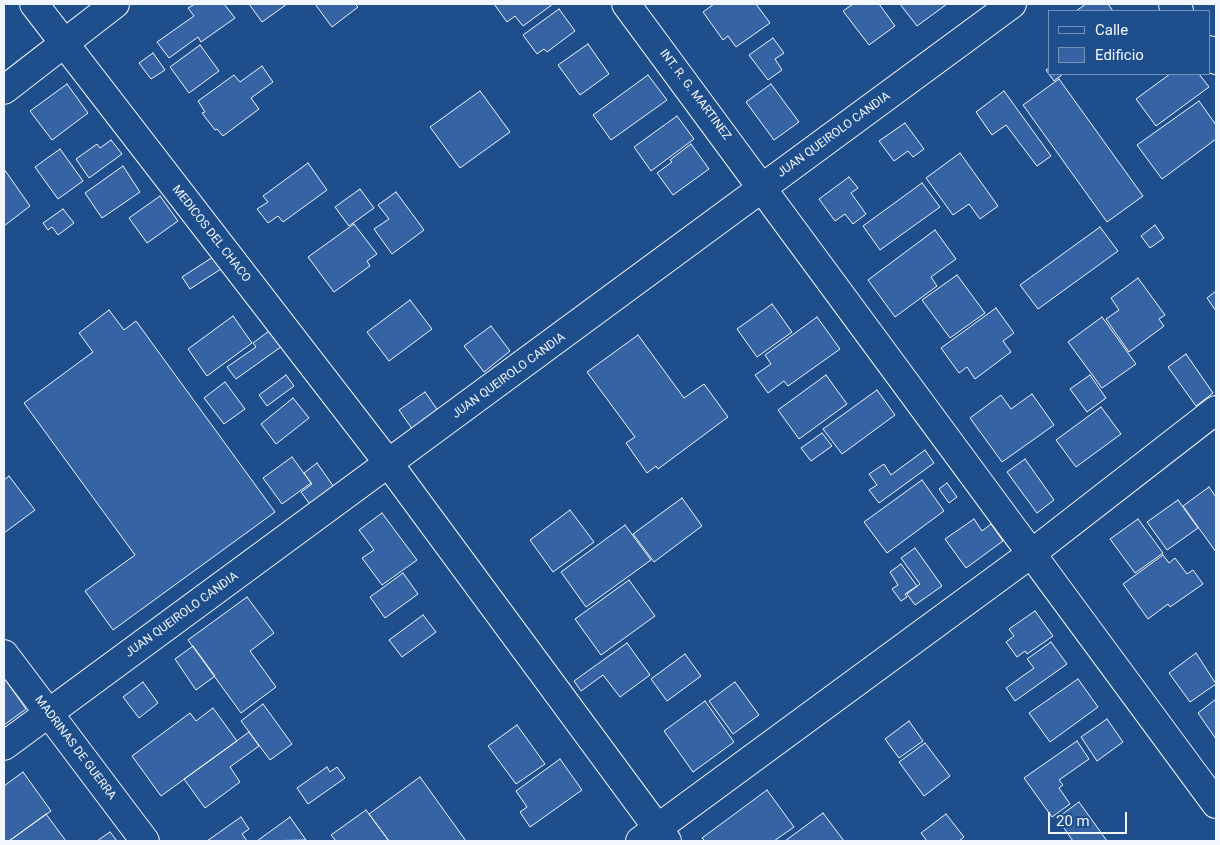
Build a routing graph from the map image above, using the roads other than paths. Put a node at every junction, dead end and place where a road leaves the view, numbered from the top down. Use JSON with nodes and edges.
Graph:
{"nodes":[{"id":1,"x":34,"y":4,"type":"edge"},
{"id":2,"x":116,"y":4,"type":"edge"},
{"id":3,"x":626,"y":4,"type":"edge"},
{"id":4,"x":1012,"y":4,"type":"edge"},
{"id":5,"x":64,"y":44,"type":"junction"},
{"id":6,"x":4,"y":90,"type":"edge"},
{"id":7,"x":764,"y":187,"type":"junction"},
{"id":8,"x":1216,"y":410,"type":"edge"},
{"id":9,"x":389,"y":464,"type":"junction"},
{"id":10,"x":1032,"y":553,"type":"junction"},
{"id":11,"x":4,"y":654,"type":"edge"},
{"id":12,"x":48,"y":713,"type":"junction"},
{"id":13,"x":4,"y":746,"type":"edge"},
{"id":14,"x":1216,"y":804,"type":"edge"},
{"id":15,"x":655,"y":837,"type":"edge"},
{"id":16,"x":146,"y":841,"type":"edge"}],
"edges":[{"from":1,"to":5,"type":"street","name":"MEDICOS DEL CHACO"},
{"from":2,"to":5,"type":"street"},
{"from":3,"to":7,"type":"street","name":"INT. R. G. MARTINEZ"},
{"from":4,"to":7,"type":"street","name":"JUAN QUEIROLO CANDIA"},
{"from":5,"to":6,"type":"street"},
{"from":5,"to":9,"type":"street","name":"MEDICOS DEL CHACO"},
{"from":7,"to":9,"type":"street","name":"JUAN QUEIROLO CANDIA"},
{"from":7,"to":10,"type":"street","name":"INT. R. G. MARTINEZ"},
{"from":8,"to":10,"type":"street"},
{"from":9,"to":12,"type":"street","name":"JUAN QUEIROLO CANDIA"},
{"from":9,"to":15,"type":"street","name":"MEDICOS DEL CHACO"},
{"from":10,"to":14,"type":"street","name":"INT. R. G. MARTINEZ"},
{"from":10,"to":15,"type":"street"},
{"from":11,"to":12,"type":"street","name":"MADRINAS DE GUERRA"},
{"from":12,"to":13,"type":"street","name":"JUAN QUEIROLO CANDIA"},
{"from":12,"to":16,"type":"street","name":"MADRINAS DE GUERRA"}]}
